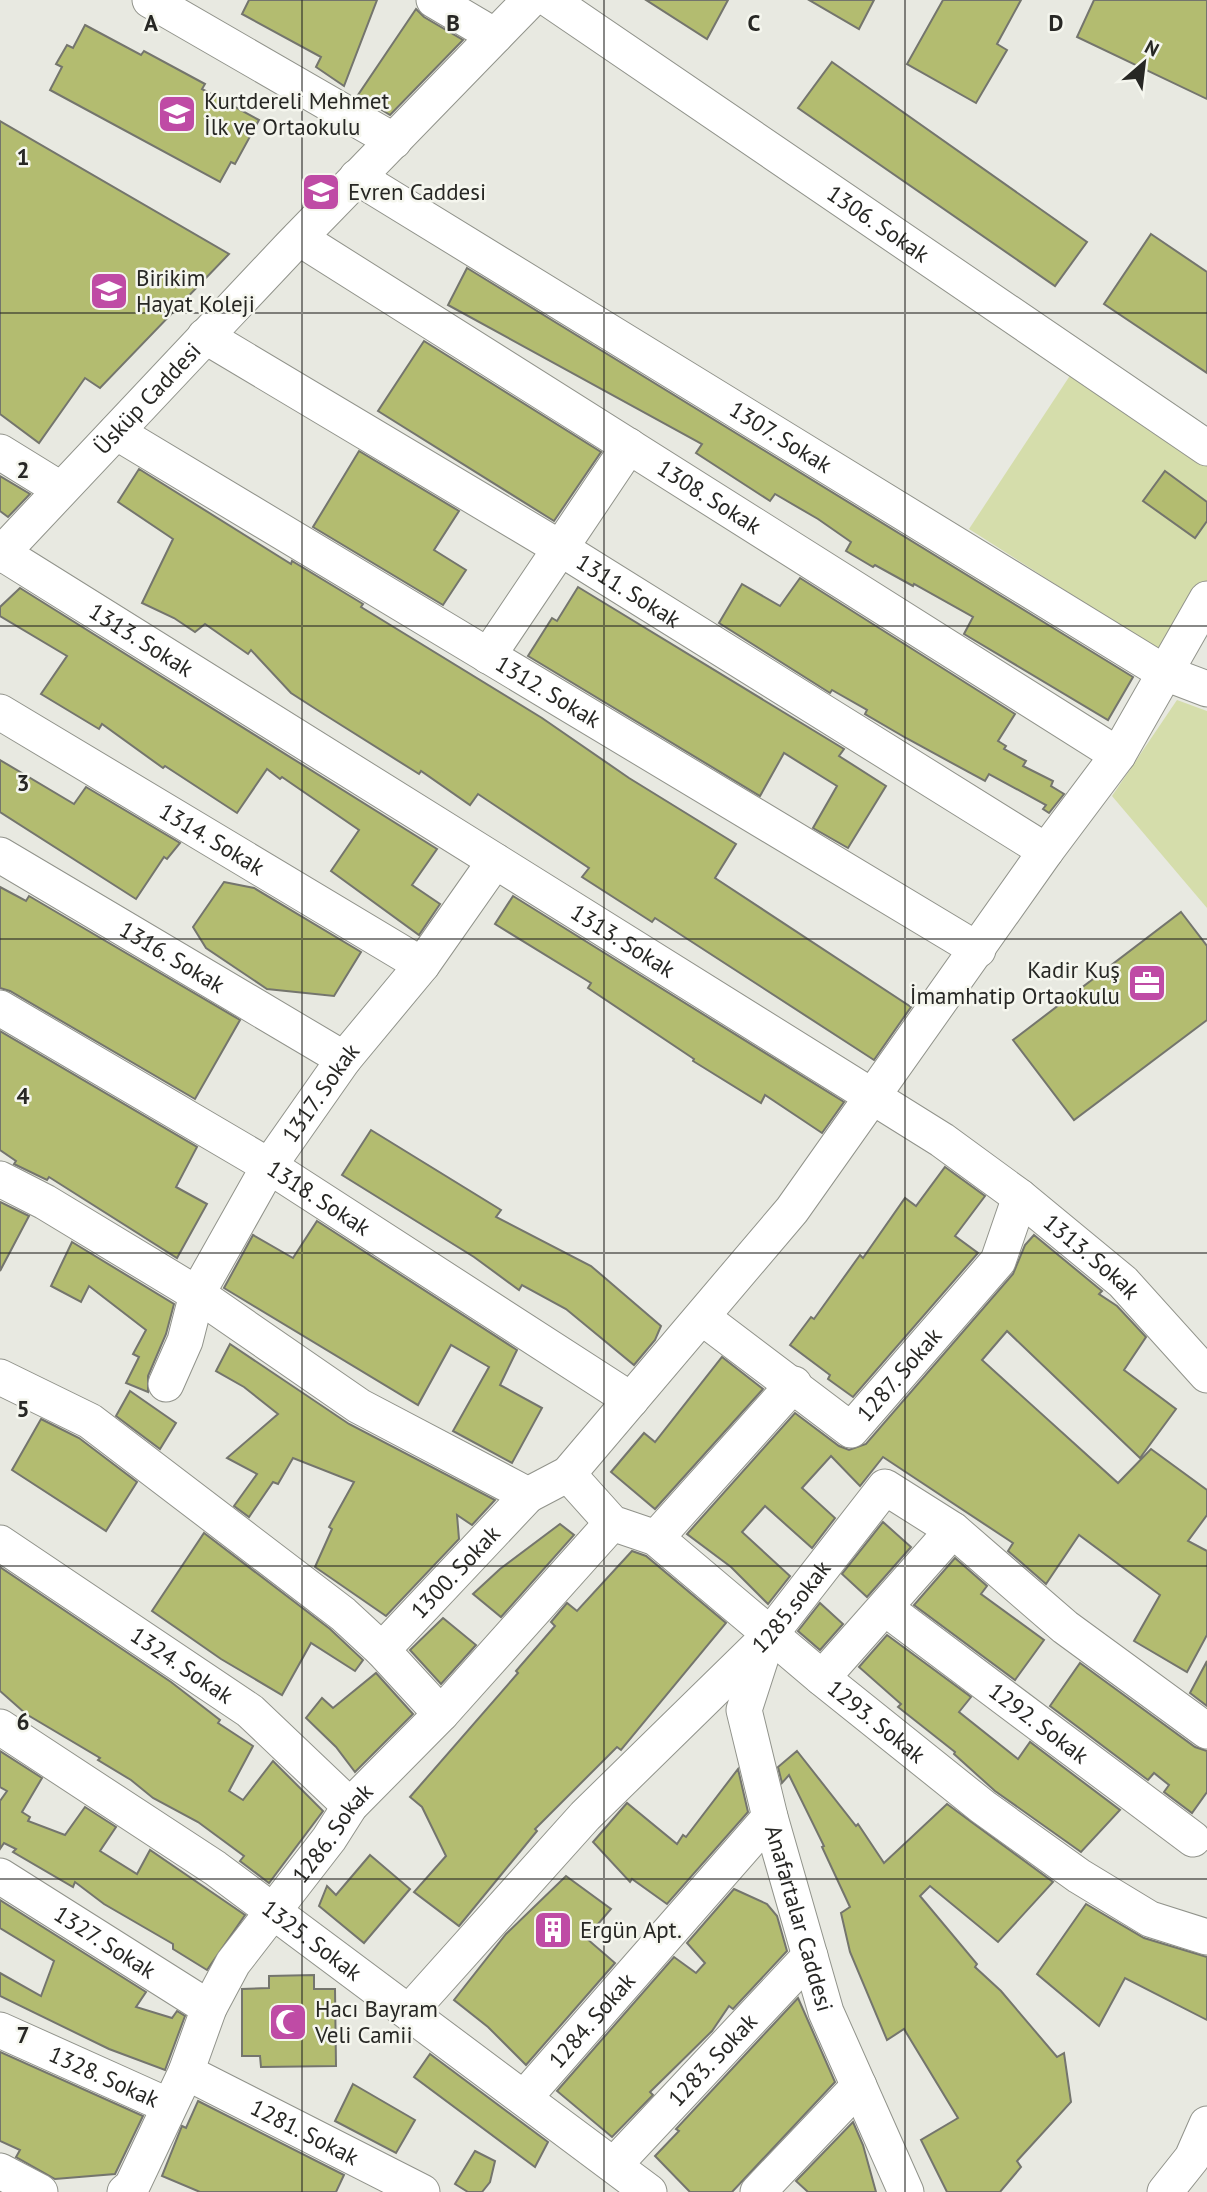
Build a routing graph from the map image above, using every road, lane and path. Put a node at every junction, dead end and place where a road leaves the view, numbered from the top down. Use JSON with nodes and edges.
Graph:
{"nodes":[{"id":1,"x":150,"y":0,"type":"edge"},
{"id":2,"x":434,"y":0,"type":"edge"},
{"id":3,"x":530,"y":0,"type":"edge"},
{"id":4,"x":550,"y":0,"type":"edge"},
{"id":5,"x":495,"y":36,"type":"junction"},
{"id":6,"x":394,"y":141,"type":"junction"},
{"id":7,"x":357,"y":177,"type":"junction"},
{"id":8,"x":299,"y":238,"type":"junction"},
{"id":9,"x":205,"y":336,"type":"junction"},
{"id":10,"x":116,"y":432,"type":"junction"},
{"id":11,"x":629,"y":446,"type":"junction"},
{"id":12,"x":1207,"y":448,"type":"edge"},
{"id":13,"x":0,"y":452,"type":"edge"},
{"id":14,"x":60,"y":489,"type":"junction"},
{"id":15,"x":560,"y":548,"type":"junction"},
{"id":16,"x":1,"y":554,"type":"edge"},
{"id":17,"x":1207,"y":599,"type":"edge"},
{"id":18,"x":488,"y":656,"type":"junction"},
{"id":19,"x":1165,"y":673,"type":"junction"},
{"id":20,"x":1207,"y":689,"type":"edge"},
{"id":21,"x":0,"y":712,"type":"edge"},
{"id":22,"x":1118,"y":755,"type":"junction"},
{"id":23,"x":1046,"y":851,"type":"junction"},
{"id":24,"x":0,"y":855,"type":"edge"},
{"id":25,"x":495,"y":861,"type":"junction"},
{"id":26,"x":978,"y":950,"type":"junction"},
{"id":27,"x":422,"y":965,"type":"junction"},
{"id":28,"x":0,"y":1008,"type":"edge"},
{"id":29,"x":344,"y":1059,"type":"junction"},
{"id":30,"x":874,"y":1098,"type":"junction"},
{"id":31,"x":269,"y":1167,"type":"junction"},
{"id":32,"x":0,"y":1180,"type":"edge"},
{"id":33,"x":1020,"y":1197,"type":"junction"},
{"id":34,"x":197,"y":1294,"type":"junction"},
{"id":35,"x":703,"y":1318,"type":"junction"},
{"id":36,"x":1207,"y":1375,"type":"edge"},
{"id":37,"x":0,"y":1377,"type":"edge"},
{"id":38,"x":166,"y":1384,"type":"dead end"},
{"id":39,"x":793,"y":1384,"type":"junction"},
{"id":40,"x":631,"y":1400,"type":"junction"},
{"id":41,"x":568,"y":1474,"type":"junction"},
{"id":42,"x":528,"y":1495,"type":"junction"},
{"id":43,"x":612,"y":1523,"type":"junction"},
{"id":44,"x":953,"y":1530,"type":"junction"},
{"id":45,"x":656,"y":1538,"type":"junction"},
{"id":46,"x":0,"y":1543,"type":"edge"},
{"id":47,"x":885,"y":1608,"type":"junction"},
{"id":48,"x":769,"y":1636,"type":"junction"},
{"id":49,"x":382,"y":1650,"type":"junction"},
{"id":50,"x":822,"y":1678,"type":"junction"},
{"id":51,"x":441,"y":1714,"type":"junction"},
{"id":52,"x":0,"y":1727,"type":"edge"},
{"id":53,"x":1207,"y":1731,"type":"edge"},
{"id":54,"x":350,"y":1806,"type":"junction"},
{"id":55,"x":770,"y":1817,"type":"junction"},
{"id":56,"x":1192,"y":1839,"type":"dead end"},
{"id":57,"x":0,"y":1876,"type":"edge"},
{"id":58,"x":272,"y":1910,"type":"junction"},
{"id":59,"x":1207,"y":1937,"type":"edge"},
{"id":60,"x":810,"y":1956,"type":"junction"},
{"id":61,"x":209,"y":2008,"type":"junction"},
{"id":62,"x":410,"y":2011,"type":"junction"},
{"id":63,"x":0,"y":2030,"type":"edge"},
{"id":64,"x":186,"y":2072,"type":"junction"},
{"id":65,"x":859,"y":2086,"type":"junction"},
{"id":66,"x":524,"y":2098,"type":"junction"},
{"id":67,"x":169,"y":2106,"type":"junction"},
{"id":68,"x":1207,"y":2124,"type":"edge"},
{"id":69,"x":614,"y":2165,"type":"junction"},
{"id":70,"x":0,"y":2171,"type":"edge"},
{"id":71,"x":134,"y":2190,"type":"edge"},
{"id":72,"x":40,"y":2192,"type":"edge"},
{"id":73,"x":422,"y":2192,"type":"edge"},
{"id":74,"x":649,"y":2192,"type":"edge"},
{"id":75,"x":758,"y":2192,"type":"edge"},
{"id":76,"x":906,"y":2192,"type":"edge"},
{"id":77,"x":1165,"y":2192,"type":"edge"}],
"edges":[{"from":1,"to":6,"type":"street"},
{"from":2,"to":5,"type":"street"},
{"from":3,"to":5,"type":"street","name":"Üsküp Caddesi"},
{"from":4,"to":12,"type":"street","name":"1306. Sokak"},
{"from":5,"to":6,"type":"street","name":"Üsküp Caddesi"},
{"from":6,"to":7,"type":"street","name":"Üsküp Caddesi"},
{"from":7,"to":8,"type":"street","name":"Üsküp Caddesi"},
{"from":7,"to":19,"type":"street","name":"1307. Sokak"},
{"from":8,"to":9,"type":"street","name":"Üsküp Caddesi"},
{"from":8,"to":11,"type":"street","name":"1308. Sokak"},
{"from":9,"to":10,"type":"street","name":"Üsküp Caddesi"},
{"from":9,"to":15,"type":"street","name":"1311. Sokak"},
{"from":10,"to":14,"type":"street","name":"Üsküp Caddesi"},
{"from":10,"to":18,"type":"street","name":"1312. Sokak"},
{"from":11,"to":15,"type":"street"},
{"from":11,"to":22,"type":"street","name":"1308. Sokak"},
{"from":13,"to":14,"type":"street"},
{"from":14,"to":16,"type":"street","name":"Üsküp Caddesi"},
{"from":15,"to":18,"type":"street"},
{"from":15,"to":23,"type":"street","name":"1311. Sokak"},
{"from":16,"to":25,"type":"street","name":"1313. Sokak"},
{"from":17,"to":19,"type":"street"},
{"from":18,"to":26,"type":"street","name":"1312. Sokak"},
{"from":19,"to":20,"type":"street","name":"1307. Sokak"},
{"from":19,"to":22,"type":"street"},
{"from":21,"to":27,"type":"street","name":"1314. Sokak"},
{"from":22,"to":23,"type":"street"},
{"from":23,"to":26,"type":"street"},
{"from":24,"to":29,"type":"street","name":"1316. Sokak"},
{"from":25,"to":27,"type":"street","name":"1317. Sokak"},
{"from":25,"to":30,"type":"street","name":"1313. Sokak"},
{"from":26,"to":30,"type":"street"},
{"from":27,"to":29,"type":"street","name":"1317. Sokak"},
{"from":28,"to":31,"type":"street","name":"1318. Sokak"},
{"from":29,"to":31,"type":"street","name":"1317. Sokak"},
{"from":30,"to":33,"type":"street","name":"1313. Sokak"},
{"from":30,"to":35,"type":"street"},
{"from":31,"to":34,"type":"street","name":"1317. Sokak"},
{"from":31,"to":40,"type":"street","name":"1318. Sokak"},
{"from":32,"to":34,"type":"street"},
{"from":33,"to":36,"type":"street","name":"1313. Sokak"},
{"from":33,"to":39,"type":"street","name":"1287. Sokak"},
{"from":34,"to":38,"type":"street","name":"1317. Sokak"},
{"from":34,"to":42,"type":"street"},
{"from":35,"to":39,"type":"street","name":"1287. Sokak"},
{"from":35,"to":40,"type":"street"},
{"from":37,"to":49,"type":"street"},
{"from":39,"to":45,"type":"street"},
{"from":40,"to":41,"type":"street"},
{"from":41,"to":42,"type":"street","name":"1300. Sokak"},
{"from":41,"to":43,"type":"street","name":"1293. Sokak"},
{"from":42,"to":49,"type":"street","name":"1300. Sokak"},
{"from":43,"to":45,"type":"street","name":"1293. Sokak"},
{"from":43,"to":51,"type":"street","name":"1286. Sokak"},
{"from":44,"to":47,"type":"street"},
{"from":44,"to":48,"type":"street","name":"1285.sokak"},
{"from":44,"to":53,"type":"street","name":"1285.sokak"},
{"from":45,"to":48,"type":"street","name":"1293. Sokak"},
{"from":46,"to":54,"type":"street","name":"1324. Sokak"},
{"from":47,"to":50,"type":"street"},
{"from":47,"to":56,"type":"street","name":"1292. Sokak"},
{"from":48,"to":50,"type":"street","name":"1293. Sokak"},
{"from":48,"to":55,"type":"street","name":"Anafartalar Caddesi"},
{"from":48,"to":62,"type":"street","name":"1285.sokak"},
{"from":49,"to":51,"type":"street"},
{"from":50,"to":59,"type":"street","name":"1293. Sokak"},
{"from":51,"to":54,"type":"street","name":"1286. Sokak"},
{"from":52,"to":58,"type":"street","name":"1325. Sokak"},
{"from":54,"to":58,"type":"street","name":"1286. Sokak"},
{"from":55,"to":60,"type":"street","name":"Anafartalar Caddesi"},
{"from":55,"to":66,"type":"street","name":"1284. Sokak"},
{"from":57,"to":61,"type":"street","name":"1327. Sokak"},
{"from":58,"to":61,"type":"street","name":"1286. Sokak"},
{"from":58,"to":62,"type":"street","name":"1325. Sokak"},
{"from":60,"to":65,"type":"street","name":"Anafartalar Caddesi"},
{"from":60,"to":69,"type":"street","name":"1283. Sokak"},
{"from":61,"to":64,"type":"street","name":"1286. Sokak"},
{"from":62,"to":66,"type":"street","name":"1325. Sokak"},
{"from":63,"to":67,"type":"street","name":"1328. Sokak"},
{"from":64,"to":67,"type":"street","name":"1286. Sokak"},
{"from":64,"to":73,"type":"street","name":"1281. Sokak"},
{"from":65,"to":75,"type":"street"},
{"from":65,"to":76,"type":"street","name":"Anafartalar Caddesi"},
{"from":66,"to":69,"type":"street","name":"1325. Sokak"},
{"from":67,"to":71,"type":"street","name":"1286. Sokak"},
{"from":68,"to":77,"type":"street"},
{"from":69,"to":74,"type":"street","name":"1325. Sokak"},
{"from":70,"to":72,"type":"street"}]}
